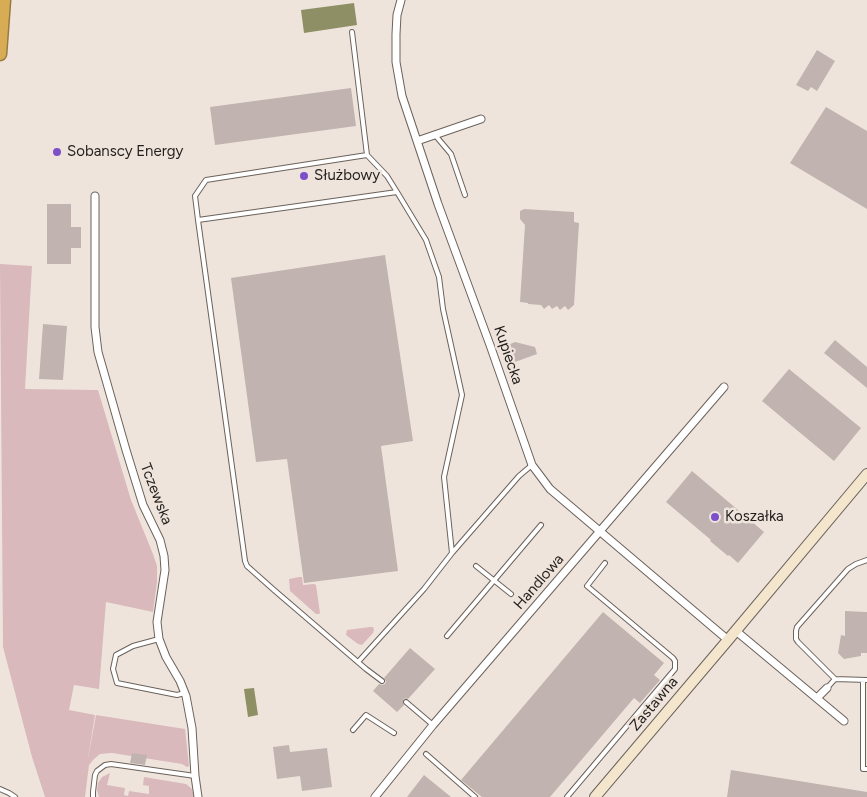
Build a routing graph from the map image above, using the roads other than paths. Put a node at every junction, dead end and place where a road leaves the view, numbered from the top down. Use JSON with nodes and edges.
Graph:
{"nodes":[{"id":1,"x":4,"y":0,"type":"edge"},
{"id":2,"x":401,"y":0,"type":"edge"},
{"id":3,"x":352,"y":32,"type":"dead end"},
{"id":4,"x":0,"y":54,"type":"edge"},
{"id":5,"x":481,"y":119,"type":"dead end"},
{"id":6,"x":435,"y":135,"type":"junction"},
{"id":7,"x":417,"y":141,"type":"junction"},
{"id":8,"x":367,"y":155,"type":"junction"},
{"id":9,"x":397,"y":192,"type":"junction"},
{"id":10,"x":465,"y":195,"type":"dead end"},
{"id":11,"x":95,"y":196,"type":"dead end"},
{"id":12,"x":198,"y":220,"type":"junction"},
{"id":13,"x":724,"y":387,"type":"dead end"},
{"id":14,"x":532,"y":465,"type":"junction"},
{"id":15,"x":867,"y":474,"type":"edge"},
{"id":16,"x":541,"y":525,"type":"dead end"},
{"id":17,"x":600,"y":532,"type":"junction"},
{"id":18,"x":452,"y":554,"type":"junction"},
{"id":19,"x":867,"y":560,"type":"edge"},
{"id":20,"x":605,"y":563,"type":"dead end"},
{"id":21,"x":476,"y":566,"type":"dead end"},
{"id":22,"x":495,"y":581,"type":"junction"},
{"id":23,"x":511,"y":594,"type":"dead end"},
{"id":24,"x":736,"y":630,"type":"junction"},
{"id":25,"x":447,"y":636,"type":"dead end"},
{"id":26,"x":159,"y":639,"type":"junction"},
{"id":27,"x":728,"y":640,"type":"junction"},
{"id":28,"x":358,"y":662,"type":"junction"},
{"id":29,"x":835,"y":679,"type":"junction"},
{"id":30,"x":865,"y":680,"type":"edge"},
{"id":31,"x":382,"y":681,"type":"dead end"},
{"id":32,"x":827,"y":688,"type":"joint"},
{"id":33,"x":185,"y":693,"type":"junction"},
{"id":34,"x":817,"y":698,"type":"junction"},
{"id":35,"x":406,"y":702,"type":"dead end"},
{"id":36,"x":844,"y":721,"type":"dead end"},
{"id":37,"x":433,"y":725,"type":"junction"},
{"id":38,"x":352,"y":730,"type":"dead end"},
{"id":39,"x":394,"y":734,"type":"dead end"},
{"id":40,"x":426,"y":754,"type":"dead end"},
{"id":41,"x":867,"y":769,"type":"edge"},
{"id":42,"x":195,"y":776,"type":"junction"},
{"id":43,"x":0,"y":789,"type":"edge"},
{"id":44,"x":15,"y":797,"type":"edge"},
{"id":45,"x":94,"y":797,"type":"edge"},
{"id":46,"x":198,"y":797,"type":"edge"},
{"id":47,"x":375,"y":797,"type":"edge"},
{"id":48,"x":475,"y":797,"type":"edge"},
{"id":49,"x":567,"y":797,"type":"edge"},
{"id":50,"x":595,"y":797,"type":"edge"}],
"edges":[{"from":1,"to":4,"type":"highway"},
{"from":2,"to":7,"type":"street","name":"Kupiecka"},
{"from":3,"to":8,"type":"lane"},
{"from":5,"to":6,"type":"street"},
{"from":6,"to":7,"type":"street"},
{"from":6,"to":10,"type":"lane"},
{"from":7,"to":14,"type":"street","name":"Kupiecka"},
{"from":8,"to":9,"type":"lane"},
{"from":8,"to":12,"type":"lane"},
{"from":9,"to":12,"type":"lane"},
{"from":9,"to":18,"type":"lane"},
{"from":11,"to":26,"type":"street","name":"Tczewska"},
{"from":12,"to":28,"type":"lane"},
{"from":13,"to":17,"type":"street","name":"Handlowa"},
{"from":14,"to":17,"type":"street","name":"Kupiecka"},
{"from":14,"to":18,"type":"lane"},
{"from":15,"to":24,"type":"main road","name":"Zastawna"},
{"from":16,"to":22,"type":"lane"},
{"from":17,"to":27,"type":"street","name":"Kupiecka"},
{"from":17,"to":37,"type":"street","name":"Handlowa"},
{"from":18,"to":28,"type":"lane"},
{"from":19,"to":29,"type":"lane"},
{"from":20,"to":49,"type":"lane"},
{"from":21,"to":22,"type":"lane"},
{"from":22,"to":23,"type":"lane"},
{"from":22,"to":25,"type":"lane"},
{"from":24,"to":27,"type":"main road","name":"Zastawna"},
{"from":24,"to":34,"type":"street"},
{"from":26,"to":33,"type":"street","name":"Tczewska"},
{"from":26,"to":33,"type":"lane"},
{"from":27,"to":50,"type":"main road","name":"Zastawna"},
{"from":28,"to":31,"type":"lane"},
{"from":29,"to":30,"type":"lane"},
{"from":29,"to":32,"type":"lane"},
{"from":30,"to":41,"type":"lane"},
{"from":32,"to":34,"type":"street"},
{"from":33,"to":42,"type":"street","name":"Tczewska"},
{"from":34,"to":36,"type":"street"},
{"from":35,"to":37,"type":"lane"},
{"from":37,"to":47,"type":"street","name":"Handlowa"},
{"from":38,"to":39,"type":"lane"},
{"from":40,"to":48,"type":"lane"},
{"from":42,"to":45,"type":"lane"},
{"from":42,"to":46,"type":"street","name":"Tczewska"},
{"from":43,"to":44,"type":"lane"}]}
